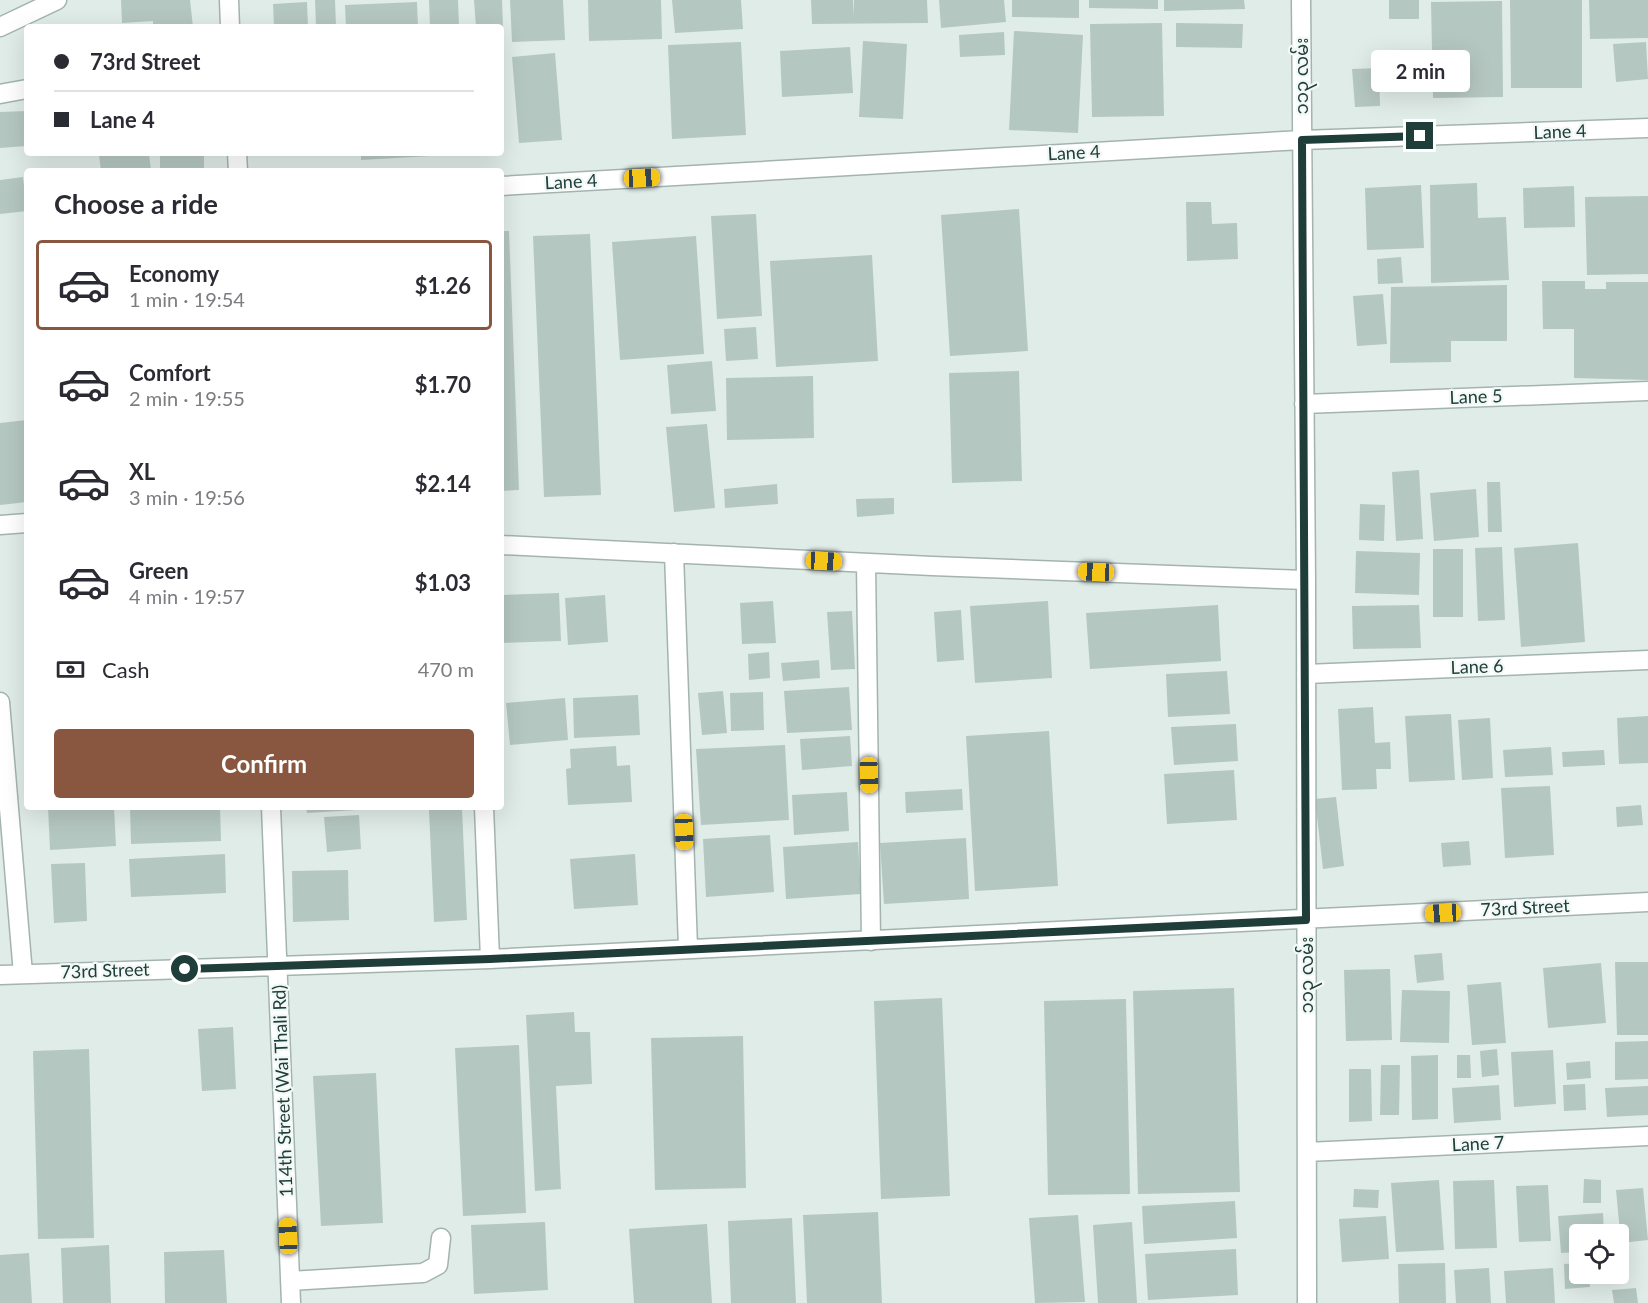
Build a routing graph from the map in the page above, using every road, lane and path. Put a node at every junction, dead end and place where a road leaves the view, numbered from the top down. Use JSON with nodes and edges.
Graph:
{"nodes":[{"id":1,"x":57,"y":0,"type":"edge"},
{"id":2,"x":229,"y":0,"type":"edge"},
{"id":3,"x":1301,"y":0,"type":"edge"},
{"id":4,"x":230,"y":24,"type":"edge"},
{"id":5,"x":0,"y":27,"type":"edge"},
{"id":6,"x":24,"y":90,"type":"edge"},
{"id":7,"x":0,"y":94,"type":"edge"},
{"id":8,"x":1648,"y":128,"type":"edge"},
{"id":9,"x":1302,"y":140,"type":"junction"},
{"id":10,"x":504,"y":186,"type":"edge"},
{"id":11,"x":1648,"y":391,"type":"edge"},
{"id":12,"x":1305,"y":404,"type":"junction"},
{"id":13,"x":24,"y":523,"type":"edge"},
{"id":14,"x":0,"y":525,"type":"edge"},
{"id":15,"x":504,"y":545,"type":"edge"},
{"id":16,"x":674,"y":553,"type":"junction"},
{"id":17,"x":866,"y":563,"type":"junction"},
{"id":18,"x":1306,"y":580,"type":"junction"},
{"id":19,"x":1648,"y":660,"type":"edge"},
{"id":20,"x":1306,"y":674,"type":"junction"},
{"id":21,"x":0,"y":702,"type":"edge"},
{"id":22,"x":271,"y":810,"type":"edge"},
{"id":23,"x":484,"y":810,"type":"edge"},
{"id":24,"x":1648,"y":902,"type":"edge"},
{"id":25,"x":1306,"y":920,"type":"junction"},
{"id":26,"x":871,"y":940,"type":"junction"},
{"id":27,"x":688,"y":948,"type":"junction"},
{"id":28,"x":490,"y":959,"type":"junction"},
{"id":29,"x":278,"y":967,"type":"junction"},
{"id":30,"x":23,"y":974,"type":"junction"},
{"id":31,"x":0,"y":975,"type":"edge"},
{"id":32,"x":1648,"y":1136,"type":"edge"},
{"id":33,"x":1307,"y":1152,"type":"junction"},
{"id":34,"x":441,"y":1238,"type":"dead end"},
{"id":35,"x":290,"y":1281,"type":"junction"},
{"id":36,"x":291,"y":1303,"type":"edge"},
{"id":37,"x":1307,"y":1303,"type":"edge"}],
"edges":[{"from":1,"to":5,"type":"street"},
{"from":2,"to":4,"type":"street"},
{"from":3,"to":9,"type":"street","name":"၁၁၃ လမ်း"},
{"from":6,"to":7,"type":"street"},
{"from":8,"to":9,"type":"street","name":"Lane 4"},
{"from":9,"to":10,"type":"street","name":"Lane 4"},
{"from":9,"to":12,"type":"street","name":"၁၁၃ လမ်း"},
{"from":11,"to":12,"type":"street","name":"Lane 5"},
{"from":12,"to":18,"type":"street","name":"၁၁၃ လမ်း"},
{"from":13,"to":14,"type":"street"},
{"from":15,"to":16,"type":"street"},
{"from":16,"to":17,"type":"street"},
{"from":16,"to":27,"type":"street"},
{"from":17,"to":18,"type":"street"},
{"from":17,"to":26,"type":"street"},
{"from":18,"to":20,"type":"street","name":"၁၁၃ လမ်း"},
{"from":19,"to":20,"type":"street","name":"Lane 6"},
{"from":20,"to":25,"type":"street","name":"၁၁၃ လမ်း"},
{"from":21,"to":30,"type":"street"},
{"from":22,"to":29,"type":"street","name":"114th Street (Wai Thali Rd)"},
{"from":23,"to":28,"type":"street"},
{"from":24,"to":25,"type":"street","name":"73rd Street"},
{"from":25,"to":26,"type":"street","name":"73rd Street"},
{"from":25,"to":33,"type":"street","name":"၁၁၃ လမ်း"},
{"from":26,"to":27,"type":"street","name":"73rd Street"},
{"from":27,"to":28,"type":"street","name":"73rd Street"},
{"from":28,"to":29,"type":"street","name":"73rd Street"},
{"from":29,"to":30,"type":"street","name":"73rd Street"},
{"from":29,"to":35,"type":"street","name":"114th Street (Wai Thali Rd)"},
{"from":30,"to":31,"type":"street","name":"73rd Street"},
{"from":32,"to":33,"type":"street","name":"Lane 7"},
{"from":33,"to":37,"type":"street","name":"၁၁၃ လမ်း"},
{"from":34,"to":35,"type":"street"},
{"from":35,"to":36,"type":"street","name":"114th Street (Wai Thali Rd)"}]}
